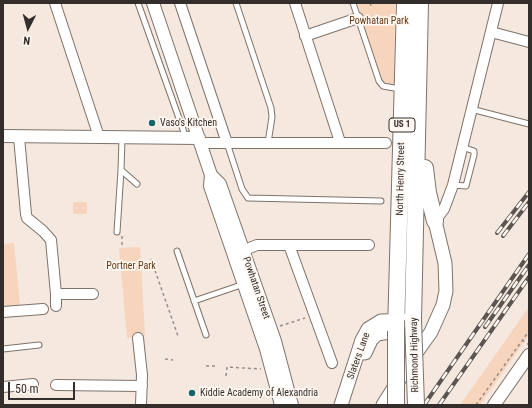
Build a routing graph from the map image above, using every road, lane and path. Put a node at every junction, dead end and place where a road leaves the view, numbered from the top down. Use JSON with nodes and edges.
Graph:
{"nodes":[{"id":1,"x":55,"y":3,"type":"edge"},
{"id":2,"x":138,"y":3,"type":"edge"},
{"id":3,"x":153,"y":3,"type":"edge"},
{"id":4,"x":180,"y":3,"type":"edge"},
{"id":5,"x":236,"y":3,"type":"edge"},
{"id":6,"x":294,"y":3,"type":"edge"},
{"id":7,"x":353,"y":3,"type":"edge"},
{"id":8,"x":370,"y":3,"type":"edge"},
{"id":9,"x":405,"y":3,"type":"edge"},
{"id":10,"x":420,"y":3,"type":"edge"},
{"id":11,"x":498,"y":3,"type":"edge"},
{"id":12,"x":371,"y":6,"type":"dead end"},
{"id":13,"x":358,"y":18,"type":"junction"},
{"id":14,"x":491,"y":32,"type":"junction"},
{"id":15,"x":305,"y":36,"type":"junction"},
{"id":16,"x":529,"y":42,"type":"edge"},
{"id":17,"x":403,"y":89,"type":"junction"},
{"id":18,"x":190,"y":107,"type":"junction"},
{"id":19,"x":471,"y":109,"type":"junction"},
{"id":20,"x":176,"y":111,"type":"junction"},
{"id":21,"x":419,"y":113,"type":"junction"},
{"id":22,"x":529,"y":124,"type":"edge"},
{"id":23,"x":3,"y":136,"type":"edge"},
{"id":24,"x":19,"y":137,"type":"junction"},
{"id":25,"x":99,"y":137,"type":"junction"},
{"id":26,"x":122,"y":137,"type":"junction"},
{"id":27,"x":186,"y":138,"type":"junction"},
{"id":28,"x":200,"y":140,"type":"junction"},
{"id":29,"x":340,"y":142,"type":"junction"},
{"id":30,"x":227,"y":143,"type":"junction"},
{"id":31,"x":268,"y":143,"type":"junction"},
{"id":32,"x":386,"y":143,"type":"dead end"},
{"id":33,"x":462,"y":147,"type":"junction"},
{"id":34,"x":121,"y":170,"type":"junction"},
{"id":35,"x":137,"y":184,"type":"dead end"},
{"id":36,"x":453,"y":185,"type":"junction"},
{"id":37,"x":382,"y":201,"type":"dead end"},
{"id":38,"x":435,"y":221,"type":"junction"},
{"id":39,"x":117,"y":232,"type":"dead end"},
{"id":40,"x":289,"y":245,"type":"junction"},
{"id":41,"x":369,"y":245,"type":"dead end"},
{"id":42,"x":177,"y":252,"type":"dead end"},
{"id":43,"x":238,"y":252,"type":"junction"},
{"id":44,"x":151,"y":259,"type":"dead end"},
{"id":45,"x":249,"y":283,"type":"junction"},
{"id":46,"x":56,"y":294,"type":"junction"},
{"id":47,"x":93,"y":294,"type":"dead end"},
{"id":48,"x":194,"y":301,"type":"junction"},
{"id":49,"x":56,"y":306,"type":"dead end"},
{"id":50,"x":43,"y":308,"type":"dead end"},
{"id":51,"x":3,"y":312,"type":"edge"},
{"id":52,"x":413,"y":312,"type":"junction"},
{"id":53,"x":308,"y":317,"type":"dead end"},
{"id":54,"x":279,"y":326,"type":"dead end"},
{"id":55,"x":396,"y":326,"type":"junction"},
{"id":56,"x":529,"y":331,"type":"edge"},
{"id":57,"x":206,"y":335,"type":"dead end"},
{"id":58,"x":178,"y":336,"type":"dead end"},
{"id":59,"x":138,"y":338,"type":"dead end"},
{"id":60,"x":522,"y":340,"type":"junction"},
{"id":61,"x":39,"y":345,"type":"dead end"},
{"id":62,"x":529,"y":345,"type":"edge"},
{"id":63,"x":3,"y":349,"type":"edge"},
{"id":64,"x":529,"y":355,"type":"edge"},
{"id":65,"x":165,"y":359,"type":"dead end"},
{"id":66,"x":173,"y":360,"type":"dead end"},
{"id":67,"x":332,"y":363,"type":"dead end"},
{"id":68,"x":206,"y":366,"type":"dead end"},
{"id":69,"x":215,"y":366,"type":"dead end"},
{"id":70,"x":271,"y":370,"type":"junction"},
{"id":71,"x":226,"y":376,"type":"dead end"},
{"id":72,"x":33,"y":384,"type":"dead end"},
{"id":73,"x":56,"y":386,"type":"dead end"},
{"id":74,"x":142,"y":386,"type":"junction"},
{"id":75,"x":3,"y":387,"type":"edge"},
{"id":76,"x":141,"y":405,"type":"edge"},
{"id":77,"x":281,"y":405,"type":"edge"},
{"id":78,"x":292,"y":405,"type":"edge"},
{"id":79,"x":341,"y":405,"type":"edge"},
{"id":80,"x":351,"y":405,"type":"edge"},
{"id":81,"x":384,"y":405,"type":"edge"},
{"id":82,"x":396,"y":405,"type":"edge"},
{"id":83,"x":416,"y":405,"type":"edge"},
{"id":84,"x":476,"y":405,"type":"edge"},
{"id":85,"x":494,"y":405,"type":"edge"}],
"edges":[{"from":1,"to":25,"type":"street"},
{"from":2,"to":20,"type":"lane"},
{"from":3,"to":18,"type":"street","name":"Powhatan Street"},
{"from":4,"to":30,"type":"street"},
{"from":5,"to":31,"type":"lane"},
{"from":6,"to":15,"type":"street"},
{"from":7,"to":13,"type":"lane"},
{"from":8,"to":12,"type":"path"},
{"from":9,"to":17,"type":"highway","name":"North Henry Street","number":"US 1"},
{"from":10,"to":21,"type":"highway","name":"North Henry Street","number":"US 1"},
{"from":11,"to":14,"type":"street"},
{"from":13,"to":15,"type":"street"},
{"from":13,"to":17,"type":"lane"},
{"from":14,"to":16,"type":"street"},
{"from":14,"to":19,"type":"street"},
{"from":15,"to":29,"type":"street"},
{"from":17,"to":55,"type":"highway","name":"North Henry Street","number":"US 1"},
{"from":18,"to":20,"type":"lane"},
{"from":18,"to":28,"type":"street","name":"Powhatan Street"},
{"from":19,"to":22,"type":"lane"},
{"from":19,"to":33,"type":"street"},
{"from":20,"to":27,"type":"lane"},
{"from":21,"to":38,"type":"highway"},
{"from":21,"to":52,"type":"highway","name":"North Henry Street","number":"US 1"},
{"from":23,"to":24,"type":"street"},
{"from":24,"to":25,"type":"street"},
{"from":24,"to":46,"type":"street"},
{"from":25,"to":26,"type":"street"},
{"from":26,"to":27,"type":"street"},
{"from":26,"to":34,"type":"lane"},
{"from":27,"to":28,"type":"street"},
{"from":28,"to":30,"type":"street"},
{"from":28,"to":43,"type":"street","name":"Powhatan Street"},
{"from":29,"to":31,"type":"street"},
{"from":29,"to":32,"type":"street"},
{"from":30,"to":31,"type":"street"},
{"from":30,"to":37,"type":"lane"},
{"from":33,"to":36,"type":"street"},
{"from":33,"to":36,"type":"lane"},
{"from":34,"to":35,"type":"lane"},
{"from":34,"to":39,"type":"lane"},
{"from":36,"to":38,"type":"street"},
{"from":38,"to":81,"type":"main road"},
{"from":40,"to":41,"type":"street"},
{"from":40,"to":43,"type":"street"},
{"from":40,"to":67,"type":"street"},
{"from":42,"to":48,"type":"lane"},
{"from":43,"to":45,"type":"street","name":"Powhatan Street"},
{"from":44,"to":58,"type":"path"},
{"from":45,"to":48,"type":"lane"},
{"from":45,"to":70,"type":"street","name":"Powhatan Street"},
{"from":45,"to":78,"type":"street","name":"Powhatan Street"},
{"from":46,"to":47,"type":"street"},
{"from":46,"to":49,"type":"street"},
{"from":48,"to":57,"type":"lane"},
{"from":50,"to":51,"type":"street"},
{"from":52,"to":55,"type":"main road","name":"Slaters Lane"},
{"from":52,"to":83,"type":"highway","name":"Richmond Highway","number":"US 1","bridge":true},
{"from":53,"to":54,"type":"path"},
{"from":55,"to":79,"type":"main road","name":"Slaters Lane"},
{"from":55,"to":80,"type":"main road","name":"Slaters Lane"},
{"from":55,"to":82,"type":"highway","name":"Richmond Highway","number":"US 1","bridge":true},
{"from":56,"to":60,"type":"path"},
{"from":59,"to":74,"type":"street"},
{"from":60,"to":62,"type":"path"},
{"from":60,"to":84,"type":"path"},
{"from":61,"to":63,"type":"lane"},
{"from":64,"to":85,"type":"street"},
{"from":65,"to":66,"type":"path"},
{"from":68,"to":69,"type":"path"},
{"from":70,"to":71,"type":"path"},
{"from":70,"to":77,"type":"street","name":"Powhatan Street"},
{"from":72,"to":75,"type":"street"},
{"from":73,"to":74,"type":"street"},
{"from":74,"to":76,"type":"street"}]}
